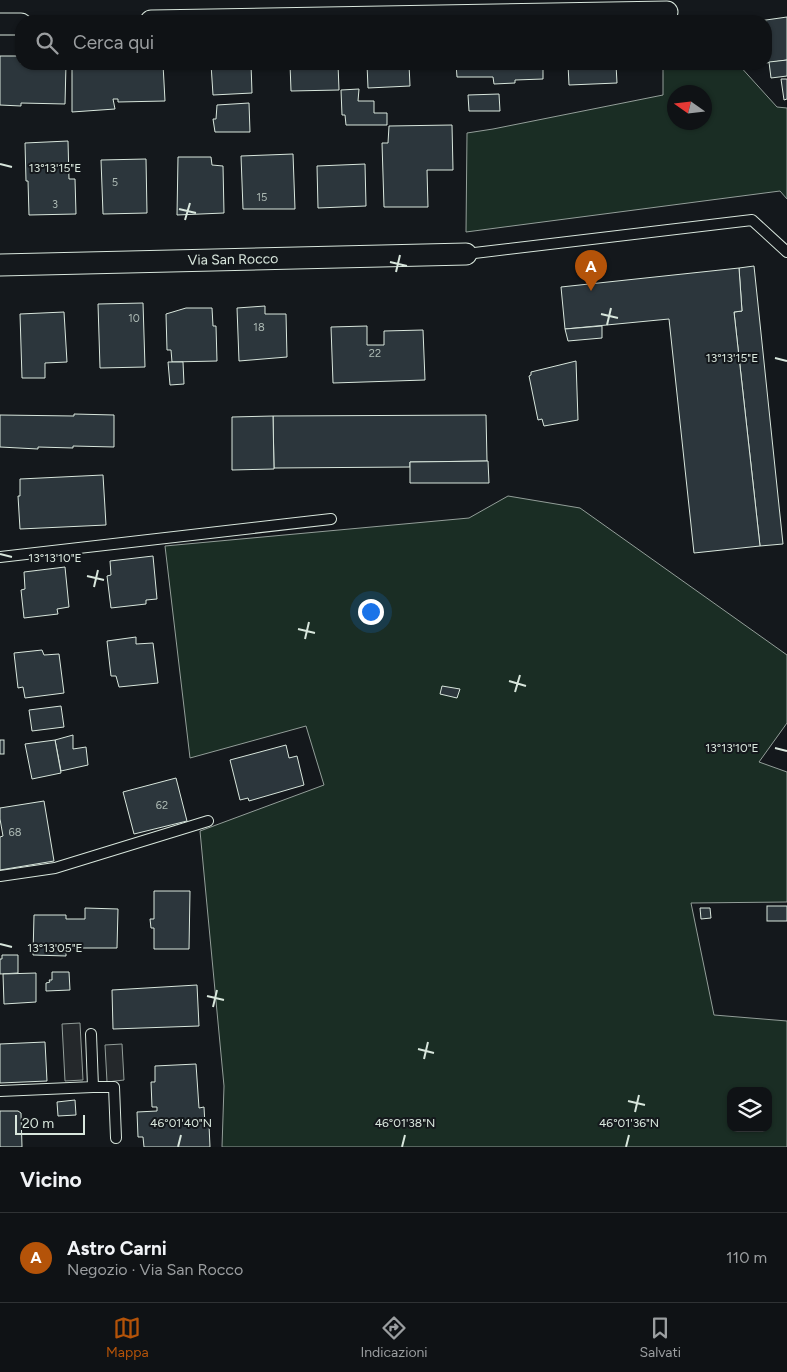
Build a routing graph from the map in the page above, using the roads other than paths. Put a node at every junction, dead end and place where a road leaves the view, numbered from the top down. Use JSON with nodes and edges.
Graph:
{"nodes":[{"id":1,"x":667,"y":12,"type":"dead end"},
{"id":2,"x":495,"y":15,"type":"edge"},
{"id":3,"x":0,"y":24,"type":"edge"},
{"id":4,"x":15,"y":24,"type":"edge"},
{"id":5,"x":787,"y":252,"type":"edge"},
{"id":6,"x":466,"y":254,"type":"joint"},
{"id":7,"x":0,"y":265,"type":"edge"},
{"id":8,"x":331,"y":520,"type":"dead end"},
{"id":9,"x":0,"y":557,"type":"edge"},
{"id":10,"x":208,"y":821,"type":"dead end"},
{"id":11,"x":0,"y":876,"type":"edge"},
{"id":12,"x":90,"y":1034,"type":"dead end"},
{"id":13,"x":93,"y":1087,"type":"junction"},
{"id":14,"x":0,"y":1091,"type":"edge"},
{"id":15,"x":116,"y":1138,"type":"dead end"}],
"edges":[{"from":1,"to":2,"type":"street"},
{"from":3,"to":4,"type":"street"},
{"from":5,"to":6,"type":"lane"},
{"from":6,"to":7,"type":"street","name":"Via San Rocco"},
{"from":8,"to":9,"type":"lane"},
{"from":10,"to":11,"type":"lane"},
{"from":12,"to":13,"type":"lane"},
{"from":13,"to":14,"type":"lane"},
{"from":13,"to":15,"type":"lane"}]}
